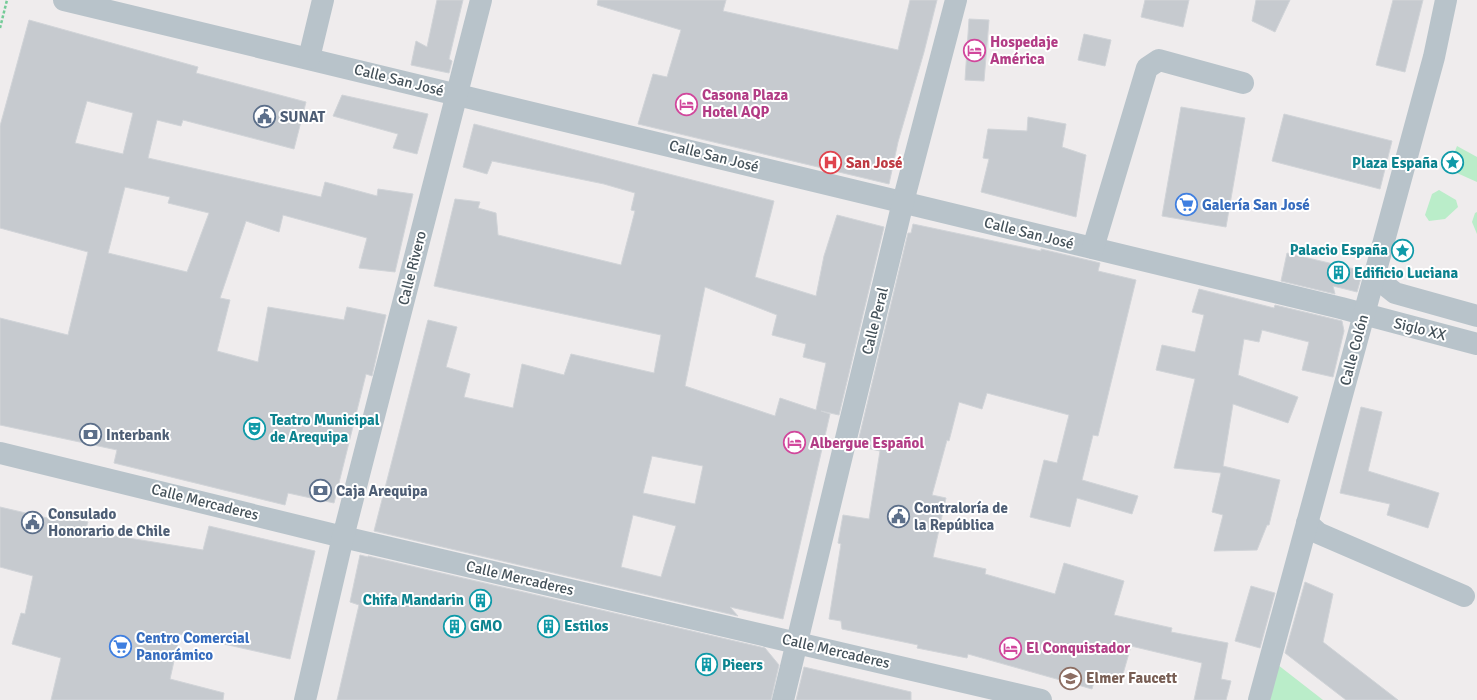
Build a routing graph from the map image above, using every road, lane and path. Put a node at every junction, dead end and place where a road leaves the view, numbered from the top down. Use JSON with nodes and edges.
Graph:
{"nodes":[{"id":1,"x":7,"y":0,"type":"edge"},
{"id":2,"x":64,"y":0,"type":"edge"},
{"id":3,"x":323,"y":0,"type":"edge"},
{"id":4,"x":481,"y":0,"type":"edge"},
{"id":5,"x":956,"y":0,"type":"edge"},
{"id":6,"x":1446,"y":0,"type":"edge"},
{"id":7,"x":0,"y":28,"type":"edge"},
{"id":8,"x":308,"y":58,"type":"junction"},
{"id":9,"x":1243,"y":83,"type":"dead end"},
{"id":10,"x":456,"y":94,"type":"junction"},
{"id":11,"x":903,"y":202,"type":"junction"},
{"id":12,"x":1093,"y":248,"type":"junction"},
{"id":13,"x":1375,"y":277,"type":"junction"},
{"id":14,"x":1364,"y":314,"type":"junction"},
{"id":15,"x":1477,"y":316,"type":"edge"},
{"id":16,"x":1477,"y":344,"type":"edge"},
{"id":17,"x":0,"y":452,"type":"edge"},
{"id":18,"x":1307,"y":523,"type":"junction"},
{"id":19,"x":343,"y":537,"type":"junction"},
{"id":20,"x":1464,"y":596,"type":"dead end"},
{"id":21,"x":797,"y":642,"type":"junction"},
{"id":22,"x":305,"y":700,"type":"edge"},
{"id":23,"x":783,"y":700,"type":"edge"},
{"id":24,"x":1041,"y":700,"type":"edge"},
{"id":25,"x":1259,"y":700,"type":"edge"}],
"edges":[{"from":1,"to":7,"type":"path"},
{"from":2,"to":8,"type":"street","name":"Calle San José"},
{"from":3,"to":8,"type":"street"},
{"from":4,"to":10,"type":"street","name":"Calle Rivero"},
{"from":5,"to":11,"type":"street","name":"Calle Peral"},
{"from":6,"to":13,"type":"street","name":"Calle Colón"},
{"from":8,"to":10,"type":"street","name":"Calle San José"},
{"from":9,"to":12,"type":"street"},
{"from":10,"to":11,"type":"street","name":"Calle San José"},
{"from":10,"to":19,"type":"street","name":"Calle Rivero"},
{"from":11,"to":12,"type":"street","name":"Calle San José"},
{"from":11,"to":21,"type":"street","name":"Calle Peral"},
{"from":12,"to":14,"type":"street","name":"Calle San José"},
{"from":13,"to":14,"type":"street","name":"Calle Colón"},
{"from":13,"to":15,"type":"street","name":"Siglo XX"},
{"from":14,"to":16,"type":"street","name":"Siglo XX"},
{"from":14,"to":18,"type":"street","name":"Calle Colón"},
{"from":17,"to":19,"type":"street","name":"Calle Mercaderes"},
{"from":18,"to":20,"type":"street"},
{"from":18,"to":25,"type":"street","name":"Calle Colón"},
{"from":19,"to":21,"type":"street","name":"Calle Mercaderes"},
{"from":19,"to":22,"type":"street","name":"Calle Rivero"},
{"from":21,"to":23,"type":"street","name":"Calle Peral"},
{"from":21,"to":24,"type":"street","name":"Calle Mercaderes"}]}
